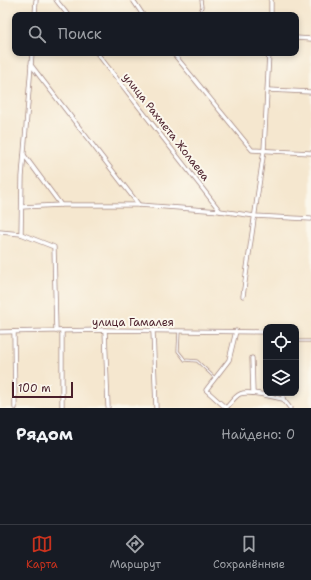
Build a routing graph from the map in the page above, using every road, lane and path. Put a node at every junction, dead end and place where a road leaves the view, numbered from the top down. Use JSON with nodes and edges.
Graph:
{"nodes":[{"id":1,"x":36,"y":0,"type":"edge"},
{"id":2,"x":56,"y":0,"type":"edge"},
{"id":3,"x":133,"y":0,"type":"edge"},
{"id":4,"x":201,"y":0,"type":"edge"},
{"id":5,"x":271,"y":0,"type":"edge"},
{"id":6,"x":200,"y":11,"type":"dead end"},
{"id":7,"x":35,"y":12,"type":"edge"},
{"id":8,"x":66,"y":12,"type":"edge"},
{"id":9,"x":141,"y":12,"type":"edge"},
{"id":10,"x":271,"y":12,"type":"edge"},
{"id":11,"x":299,"y":38,"type":"edge"},
{"id":12,"x":311,"y":39,"type":"edge"},
{"id":13,"x":32,"y":56,"type":"edge"},
{"id":14,"x":100,"y":56,"type":"edge"},
{"id":15,"x":175,"y":56,"type":"edge"},
{"id":16,"x":269,"y":56,"type":"edge"},
{"id":17,"x":31,"y":65,"type":"junction"},
{"id":18,"x":268,"y":90,"type":"junction"},
{"id":19,"x":311,"y":92,"type":"edge"},
{"id":20,"x":264,"y":150,"type":"junction"},
{"id":21,"x":311,"y":153,"type":"edge"},
{"id":22,"x":24,"y":155,"type":"junction"},
{"id":23,"x":61,"y":205,"type":"junction"},
{"id":24,"x":139,"y":205,"type":"junction"},
{"id":25,"x":22,"y":207,"type":"junction"},
{"id":26,"x":220,"y":211,"type":"junction"},
{"id":27,"x":255,"y":216,"type":"junction"},
{"id":28,"x":311,"y":219,"type":"edge"},
{"id":29,"x":0,"y":232,"type":"edge"},
{"id":30,"x":21,"y":234,"type":"junction"},
{"id":31,"x":243,"y":296,"type":"dead end"},
{"id":32,"x":104,"y":330,"type":"junction"},
{"id":33,"x":56,"y":331,"type":"junction"},
{"id":34,"x":62,"y":331,"type":"junction"},
{"id":35,"x":153,"y":331,"type":"junction"},
{"id":36,"x":179,"y":331,"type":"junction"},
{"id":37,"x":236,"y":331,"type":"junction"},
{"id":38,"x":0,"y":332,"type":"edge"},
{"id":39,"x":14,"y":332,"type":"junction"},
{"id":40,"x":263,"y":332,"type":"edge"},
{"id":41,"x":299,"y":341,"type":"edge"},
{"id":42,"x":311,"y":341,"type":"edge"},
{"id":43,"x":252,"y":358,"type":"dead end"},
{"id":44,"x":215,"y":378,"type":"junction"},
{"id":45,"x":252,"y":394,"type":"junction"},
{"id":46,"x":283,"y":399,"type":"joint"},
{"id":47,"x":62,"y":406,"type":"dead end"},
{"id":48,"x":108,"y":406,"type":"dead end"},
{"id":49,"x":15,"y":408,"type":"edge"},
{"id":50,"x":156,"y":408,"type":"edge"},
{"id":51,"x":226,"y":408,"type":"edge"},
{"id":52,"x":290,"y":408,"type":"edge"}],
"edges":[{"from":1,"to":7,"type":"street"},
{"from":2,"to":8,"type":"street"},
{"from":3,"to":9,"type":"street"},
{"from":4,"to":6,"type":"lane"},
{"from":5,"to":10,"type":"street"},
{"from":11,"to":12,"type":"street"},
{"from":13,"to":17,"type":"street"},
{"from":14,"to":26,"type":"street","name":"улица Рахмета Жолаева"},
{"from":15,"to":20,"type":"street"},
{"from":16,"to":18,"type":"street"},
{"from":17,"to":22,"type":"street"},
{"from":17,"to":24,"type":"street"},
{"from":18,"to":19,"type":"street"},
{"from":18,"to":20,"type":"street"},
{"from":20,"to":21,"type":"street"},
{"from":20,"to":27,"type":"street"},
{"from":22,"to":23,"type":"street"},
{"from":22,"to":25,"type":"street"},
{"from":23,"to":24,"type":"street"},
{"from":23,"to":25,"type":"street"},
{"from":24,"to":26,"type":"street"},
{"from":25,"to":30,"type":"street"},
{"from":26,"to":27,"type":"street"},
{"from":27,"to":28,"type":"street"},
{"from":27,"to":31,"type":"street"},
{"from":29,"to":30,"type":"street"},
{"from":30,"to":33,"type":"street"},
{"from":32,"to":34,"type":"street","name":"улица Гамалея"},
{"from":32,"to":35,"type":"street","name":"улица Гамалея"},
{"from":32,"to":48,"type":"street"},
{"from":33,"to":34,"type":"street","name":"улица Гамалея"},
{"from":33,"to":39,"type":"street","name":"улица Гамалея"},
{"from":34,"to":47,"type":"street"},
{"from":35,"to":36,"type":"street","name":"улица Гамалея"},
{"from":35,"to":50,"type":"street"},
{"from":36,"to":37,"type":"street","name":"улица Гамалея"},
{"from":36,"to":44,"type":"lane"},
{"from":37,"to":40,"type":"street","name":"улица Гамалея"},
{"from":37,"to":44,"type":"street"},
{"from":38,"to":39,"type":"street","name":"улица Гамалея"},
{"from":39,"to":49,"type":"street"},
{"from":41,"to":42,"type":"lane"},
{"from":43,"to":45,"type":"street"},
{"from":44,"to":51,"type":"street"},
{"from":45,"to":46,"type":"street"},
{"from":45,"to":51,"type":"street"},
{"from":46,"to":52,"type":"street"}]}
